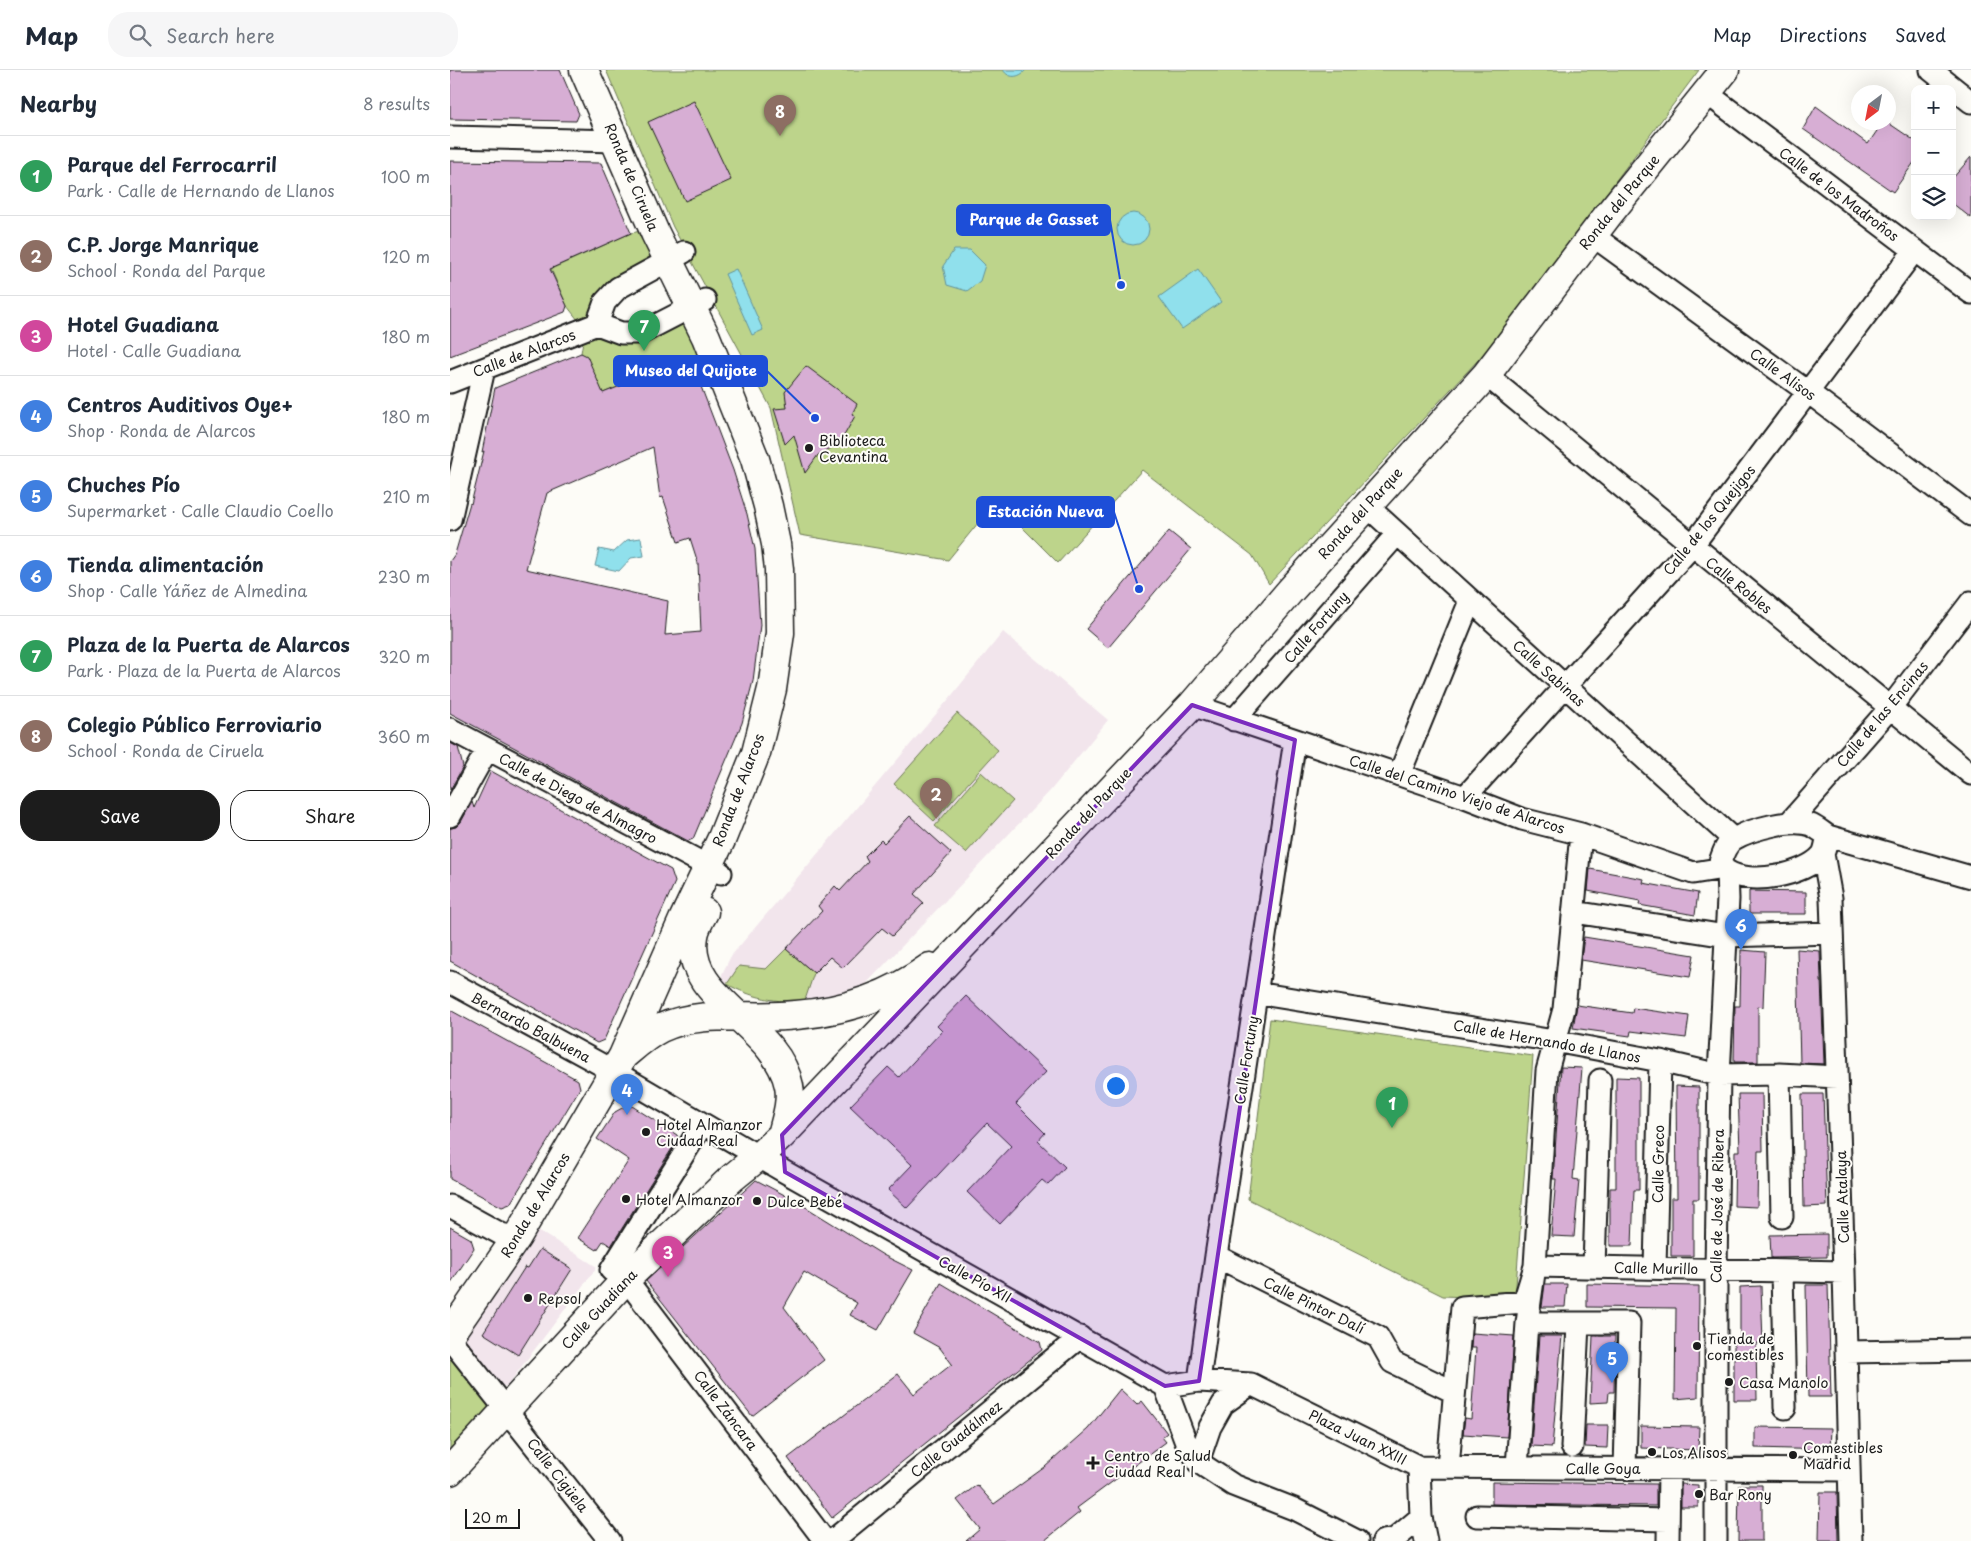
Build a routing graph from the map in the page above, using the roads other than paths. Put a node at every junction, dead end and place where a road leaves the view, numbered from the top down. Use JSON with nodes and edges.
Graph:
{"nodes":[{"id":1,"x":584,"y":70,"type":"edge"},
{"id":2,"x":603,"y":70,"type":"edge"},
{"id":3,"x":1725,"y":70,"type":"edge"},
{"id":4,"x":1931,"y":70,"type":"edge"},
{"id":5,"x":1708,"y":94,"type":"junction"},
{"id":6,"x":1971,"y":102,"type":"edge"},
{"id":7,"x":450,"y":137,"type":"edge"},
{"id":8,"x":616,"y":141,"type":"junction"},
{"id":9,"x":1592,"y":235,"type":"junction"},
{"id":10,"x":1914,"y":251,"type":"junction"},
{"id":11,"x":676,"y":256,"type":"junction"},
{"id":12,"x":693,"y":292,"type":"junction"},
{"id":13,"x":1971,"y":293,"type":"edge"},
{"id":14,"x":597,"y":324,"type":"junction"},
{"id":15,"x":484,"y":368,"type":"junction"},
{"id":16,"x":1486,"y":375,"type":"junction"},
{"id":17,"x":450,"y":382,"type":"edge"},
{"id":18,"x":1808,"y":392,"type":"junction"},
{"id":19,"x":1367,"y":506,"type":"junction"},
{"id":20,"x":1971,"y":516,"type":"edge"},
{"id":21,"x":450,"y":520,"type":"edge"},
{"id":22,"x":1397,"y":534,"type":"junction"},
{"id":23,"x":1692,"y":546,"type":"junction"},
{"id":24,"x":1470,"y":600,"type":"junction"},
{"id":25,"x":1971,"y":602,"type":"edge"},
{"id":26,"x":1565,"y":687,"type":"junction"},
{"id":27,"x":1192,"y":705,"type":"junction"},
{"id":28,"x":1890,"y":708,"type":"junction"},
{"id":29,"x":1234,"y":720,"type":"junction"},
{"id":30,"x":450,"y":729,"type":"edge"},
{"id":31,"x":1295,"y":740,"type":"junction"},
{"id":32,"x":487,"y":750,"type":"junction"},
{"id":33,"x":1971,"y":774,"type":"edge"},
{"id":34,"x":1399,"y":775,"type":"junction"},
{"id":35,"x":1466,"y":797,"type":"junction"},
{"id":36,"x":450,"y":816,"type":"edge"},
{"id":37,"x":1789,"y":823,"type":"junction"},
{"id":38,"x":1581,"y":834,"type":"junction"},
{"id":39,"x":1733,"y":839,"type":"junction"},
{"id":40,"x":1826,"y":845,"type":"junction"},
{"id":41,"x":714,"y":870,"type":"junction"},
{"id":42,"x":1726,"y":870,"type":"junction"},
{"id":43,"x":1971,"y":877,"type":"edge"},
{"id":44,"x":1574,"y":912,"type":"junction"},
{"id":45,"x":1832,"y":933,"type":"junction"},
{"id":46,"x":972,"y":936,"type":"junction"},
{"id":47,"x":1726,"y":936,"type":"junction"},
{"id":48,"x":450,"y":982,"type":"edge"},
{"id":49,"x":1256,"y":992,"type":"junction"},
{"id":50,"x":740,"y":1018,"type":"junction"},
{"id":51,"x":1554,"y":1041,"type":"junction"},
{"id":52,"x":1660,"y":1061,"type":"junction"},
{"id":53,"x":618,"y":1063,"type":"junction"},
{"id":54,"x":1779,"y":1074,"type":"junction"},
{"id":55,"x":1719,"y":1075,"type":"junction"},
{"id":56,"x":1837,"y":1077,"type":"junction"},
{"id":57,"x":1600,"y":1080,"type":"dead end"},
{"id":58,"x":700,"y":1123,"type":"junction"},
{"id":59,"x":782,"y":1135,"type":"junction"},
{"id":60,"x":758,"y":1157,"type":"junction"},
{"id":61,"x":785,"y":1172,"type":"junction"},
{"id":62,"x":450,"y":1206,"type":"edge"},
{"id":63,"x":1782,"y":1217,"type":"dead end"},
{"id":64,"x":517,"y":1237,"type":"junction"},
{"id":65,"x":1216,"y":1256,"type":"junction"},
{"id":66,"x":1535,"y":1266,"type":"junction"},
{"id":67,"x":1594,"y":1267,"type":"junction"},
{"id":68,"x":1655,"y":1268,"type":"junction"},
{"id":69,"x":1716,"y":1269,"type":"junction"},
{"id":70,"x":1782,"y":1271,"type":"junction"},
{"id":71,"x":1844,"y":1272,"type":"junction"},
{"id":72,"x":626,"y":1279,"type":"junction"},
{"id":73,"x":1528,"y":1323,"type":"junction"},
{"id":74,"x":1578,"y":1324,"type":"junction"},
{"id":75,"x":450,"y":1334,"type":"edge"},
{"id":76,"x":1080,"y":1338,"type":"junction"},
{"id":77,"x":450,"y":1339,"type":"edge"},
{"id":78,"x":1971,"y":1350,"type":"edge"},
{"id":79,"x":1846,"y":1352,"type":"junction"},
{"id":80,"x":1199,"y":1381,"type":"junction"},
{"id":81,"x":1251,"y":1384,"type":"junction"},
{"id":82,"x":1164,"y":1386,"type":"junction"},
{"id":83,"x":1454,"y":1392,"type":"junction"},
{"id":84,"x":1785,"y":1408,"type":"dead end"},
{"id":85,"x":506,"y":1409,"type":"junction"},
{"id":86,"x":1572,"y":1447,"type":"dead end"},
{"id":87,"x":1198,"y":1462,"type":"junction"},
{"id":88,"x":1419,"y":1467,"type":"junction"},
{"id":89,"x":1448,"y":1467,"type":"junction"},
{"id":90,"x":1517,"y":1468,"type":"junction"},
{"id":91,"x":1625,"y":1468,"type":"junction"},
{"id":92,"x":1669,"y":1469,"type":"junction"},
{"id":93,"x":1717,"y":1469,"type":"junction"},
{"id":94,"x":1848,"y":1470,"type":"junction"},
{"id":95,"x":450,"y":1471,"type":"edge"},
{"id":96,"x":1477,"y":1516,"type":"dead end"},
{"id":97,"x":1422,"y":1518,"type":"junction"},
{"id":98,"x":1668,"y":1520,"type":"junction"},
{"id":99,"x":610,"y":1541,"type":"edge"},
{"id":100,"x":825,"y":1541,"type":"edge"},
{"id":101,"x":832,"y":1541,"type":"edge"},
{"id":102,"x":1356,"y":1541,"type":"edge"},
{"id":103,"x":1383,"y":1541,"type":"edge"},
{"id":104,"x":1426,"y":1541,"type":"edge"},
{"id":105,"x":1668,"y":1541,"type":"edge"},
{"id":106,"x":1716,"y":1541,"type":"edge"},
{"id":107,"x":1851,"y":1541,"type":"edge"}],
"edges":[{"from":1,"to":8,"type":"highway","name":"Ronda de Ciruela"},
{"from":2,"to":11,"type":"highway","name":"Ronda de Ciruela"},
{"from":3,"to":5,"type":"highway","name":"Ronda del Parque"},
{"from":4,"to":6,"type":"street"},
{"from":5,"to":9,"type":"highway","name":"Ronda del Parque"},
{"from":5,"to":10,"type":"street","name":"Calle de los Madroños"},
{"from":7,"to":8,"type":"street"},
{"from":8,"to":11,"type":"highway","name":"Ronda de Ciruela"},
{"from":9,"to":16,"type":"highway","name":"Ronda del Parque"},
{"from":9,"to":18,"type":"street","name":"Calle Alisos"},
{"from":10,"to":13,"type":"street","name":"Calle de los Madroños"},
{"from":10,"to":18,"type":"street","name":"Calle de los Quejigos"},
{"from":11,"to":12,"type":"highway","name":"Ronda de Ciruela"},
{"from":11,"to":14,"type":"street"},
{"from":12,"to":14,"type":"street"},
{"from":12,"to":41,"type":"highway","name":"Ronda de Alarcos"},
{"from":14,"to":15,"type":"street","name":"Calle de Alarcos"},
{"from":15,"to":17,"type":"street","name":"Calle de Alarcos"},
{"from":15,"to":21,"type":"street"},
{"from":16,"to":19,"type":"highway","name":"Ronda del Parque"},
{"from":16,"to":23,"type":"street","name":"Calle Robles"},
{"from":18,"to":20,"type":"street","name":"Calle Alisos"},
{"from":18,"to":23,"type":"street","name":"Calle de los Quejigos"},
{"from":19,"to":22,"type":"street","name":"Calle Sabinas"},
{"from":19,"to":27,"type":"highway","name":"Ronda del Parque"},
{"from":22,"to":24,"type":"street","name":"Calle Sabinas"},
{"from":22,"to":29,"type":"street","name":"Calle Fortuny"},
{"from":23,"to":26,"type":"street","name":"Calle de los Quejigos"},
{"from":23,"to":28,"type":"street","name":"Calle Robles"},
{"from":24,"to":26,"type":"street","name":"Calle Sabinas"},
{"from":24,"to":34,"type":"street"},
{"from":25,"to":28,"type":"street","name":"Calle de las Encinas"},
{"from":26,"to":35,"type":"street","name":"Calle de los Quejigos"},
{"from":26,"to":39,"type":"street","name":"Calle Sabinas"},
{"from":27,"to":29,"type":"street","name":"Calle del Camino Viejo de Alarcos"},
{"from":27,"to":46,"type":"highway","name":"Ronda del Parque"},
{"from":28,"to":33,"type":"street","name":"Calle Robles"},
{"from":28,"to":37,"type":"street","name":"Calle de las Encinas"},
{"from":29,"to":31,"type":"street","name":"Calle del Camino Viejo de Alarcos"},
{"from":30,"to":32,"type":"street","name":"Calle de Diego de Almagro"},
{"from":31,"to":34,"type":"street","name":"Calle del Camino Viejo de Alarcos"},
{"from":31,"to":49,"type":"street","name":"Calle Fortuny"},
{"from":32,"to":36,"type":"street"},
{"from":32,"to":41,"type":"street","name":"Calle de Diego de Almagro"},
{"from":34,"to":35,"type":"street","name":"Calle del Camino Viejo de Alarcos"},
{"from":35,"to":38,"type":"street","name":"Calle del Camino Viejo de Alarcos"},
{"from":37,"to":39,"type":"street"},
{"from":37,"to":40,"type":"street"},
{"from":38,"to":42,"type":"street","name":"Calle del Camino Viejo de Alarcos"},
{"from":38,"to":44,"type":"street"},
{"from":39,"to":42,"type":"street","name":"Calle de José de Ribera"},
{"from":40,"to":42,"type":"street"},
{"from":40,"to":43,"type":"street"},
{"from":40,"to":45,"type":"street","name":"Calle Atalaya"},
{"from":41,"to":50,"type":"highway","name":"Ronda de Alarcos"},
{"from":41,"to":53,"type":"highway","name":"Ronda de Alarcos"},
{"from":42,"to":47,"type":"street","name":"Calle de José de Ribera"},
{"from":44,"to":47,"type":"street"},
{"from":44,"to":51,"type":"street"},
{"from":45,"to":47,"type":"street"},
{"from":45,"to":56,"type":"street","name":"Calle Atalaya"},
{"from":46,"to":50,"type":"highway","name":"Ronda del Parque"},
{"from":46,"to":59,"type":"highway","name":"Ronda del Parque"},
{"from":47,"to":55,"type":"street","name":"Calle de José de Ribera"},
{"from":48,"to":53,"type":"street","name":"Bernardo Balbuena"},
{"from":49,"to":51,"type":"street","name":"Calle de Hernando de Llanos"},
{"from":49,"to":65,"type":"street","name":"Calle Fortuny"},
{"from":50,"to":53,"type":"highway","name":"Ronda del Parque"},
{"from":50,"to":59,"type":"highway"},
{"from":51,"to":52,"type":"street","name":"Calle de Hernando de Llanos"},
{"from":51,"to":66,"type":"street"},
{"from":52,"to":55,"type":"street","name":"Calle de Hernando de Llanos"},
{"from":52,"to":68,"type":"street","name":"Calle Greco"},
{"from":53,"to":58,"type":"street","name":"Bernardo Balbuena"},
{"from":53,"to":64,"type":"highway","name":"Ronda de Alarcos"},
{"from":54,"to":55,"type":"street","name":"Calle de Hernando de Llanos"},
{"from":54,"to":56,"type":"street","name":"Calle de Hernando de Llanos"},
{"from":54,"to":63,"type":"street"},
{"from":55,"to":69,"type":"street","name":"Calle de José de Ribera"},
{"from":56,"to":71,"type":"street","name":"Calle Atalaya"},
{"from":57,"to":67,"type":"street"},
{"from":58,"to":60,"type":"street","name":"Calle Pío XII"},
{"from":58,"to":72,"type":"street","name":"Calle Záncara"},
{"from":59,"to":60,"type":"highway","name":"Calle Guadiana"},
{"from":59,"to":61,"type":"street"},
{"from":60,"to":61,"type":"street","name":"Calle Pío XII"},
{"from":60,"to":72,"type":"highway","name":"Calle Guadiana"},
{"from":61,"to":76,"type":"street","name":"Calle Pío XII"},
{"from":62,"to":64,"type":"street"},
{"from":64,"to":75,"type":"highway","name":"Ronda de Alarcos"},
{"from":65,"to":80,"type":"street","name":"Calle Fortuny"},
{"from":65,"to":83,"type":"street","name":"Calle Pintor Dalí"},
{"from":66,"to":67,"type":"street","name":"Calle Murillo"},
{"from":66,"to":73,"type":"street"},
{"from":66,"to":83,"type":"street"},
{"from":67,"to":68,"type":"street","name":"Calle Murillo"},
{"from":68,"to":69,"type":"street","name":"Calle Murillo"},
{"from":69,"to":70,"type":"street","name":"Calle Murillo"},
{"from":69,"to":93,"type":"street","name":"Calle de José de Ribera"},
{"from":70,"to":71,"type":"street","name":"Calle Murillo"},
{"from":70,"to":84,"type":"street"},
{"from":71,"to":79,"type":"street","name":"Calle Atalaya"},
{"from":72,"to":85,"type":"highway","name":"Calle Guadiana"},
{"from":72,"to":100,"type":"street","name":"Calle Záncara"},
{"from":73,"to":74,"type":"street"},
{"from":73,"to":90,"type":"street"},
{"from":74,"to":86,"type":"street"},
{"from":74,"to":91,"type":"street"},
{"from":76,"to":82,"type":"street","name":"Calle Pío XII"},
{"from":76,"to":101,"type":"street","name":"Calle Guadálmez"},
{"from":77,"to":85,"type":"street"},
{"from":78,"to":79,"type":"street"},
{"from":79,"to":94,"type":"street","name":"Calle Atalaya"},
{"from":80,"to":81,"type":"street","name":"Plaza Juan XXIII"},
{"from":80,"to":82,"type":"street","name":"Plaza Juan XXIII"},
{"from":81,"to":87,"type":"street"},
{"from":81,"to":88,"type":"street","name":"Plaza Juan XXIII"},
{"from":82,"to":87,"type":"street"},
{"from":83,"to":89,"type":"street"},
{"from":85,"to":95,"type":"highway","name":"Calle Guadiana"},
{"from":85,"to":99,"type":"street","name":"Calle Cigüela"},
{"from":87,"to":102,"type":"street"},
{"from":88,"to":89,"type":"street","name":"Calle Goya"},
{"from":88,"to":97,"type":"street","name":"Plaza Juan XXIII"},
{"from":89,"to":90,"type":"street","name":"Calle Goya"},
{"from":90,"to":91,"type":"street","name":"Calle Goya"},
{"from":91,"to":92,"type":"street","name":"Calle Goya"},
{"from":92,"to":93,"type":"street","name":"Calle Goya"},
{"from":92,"to":98,"type":"street"},
{"from":93,"to":94,"type":"street","name":"Calle Goya"},
{"from":93,"to":106,"type":"street","name":"Calle de José de Ribera"},
{"from":94,"to":107,"type":"street","name":"Calle Atalaya"},
{"from":96,"to":98,"type":"street"},
{"from":97,"to":103,"type":"street"},
{"from":97,"to":104,"type":"street","name":"Plaza Juan XXIII"},
{"from":98,"to":105,"type":"street"}]}
